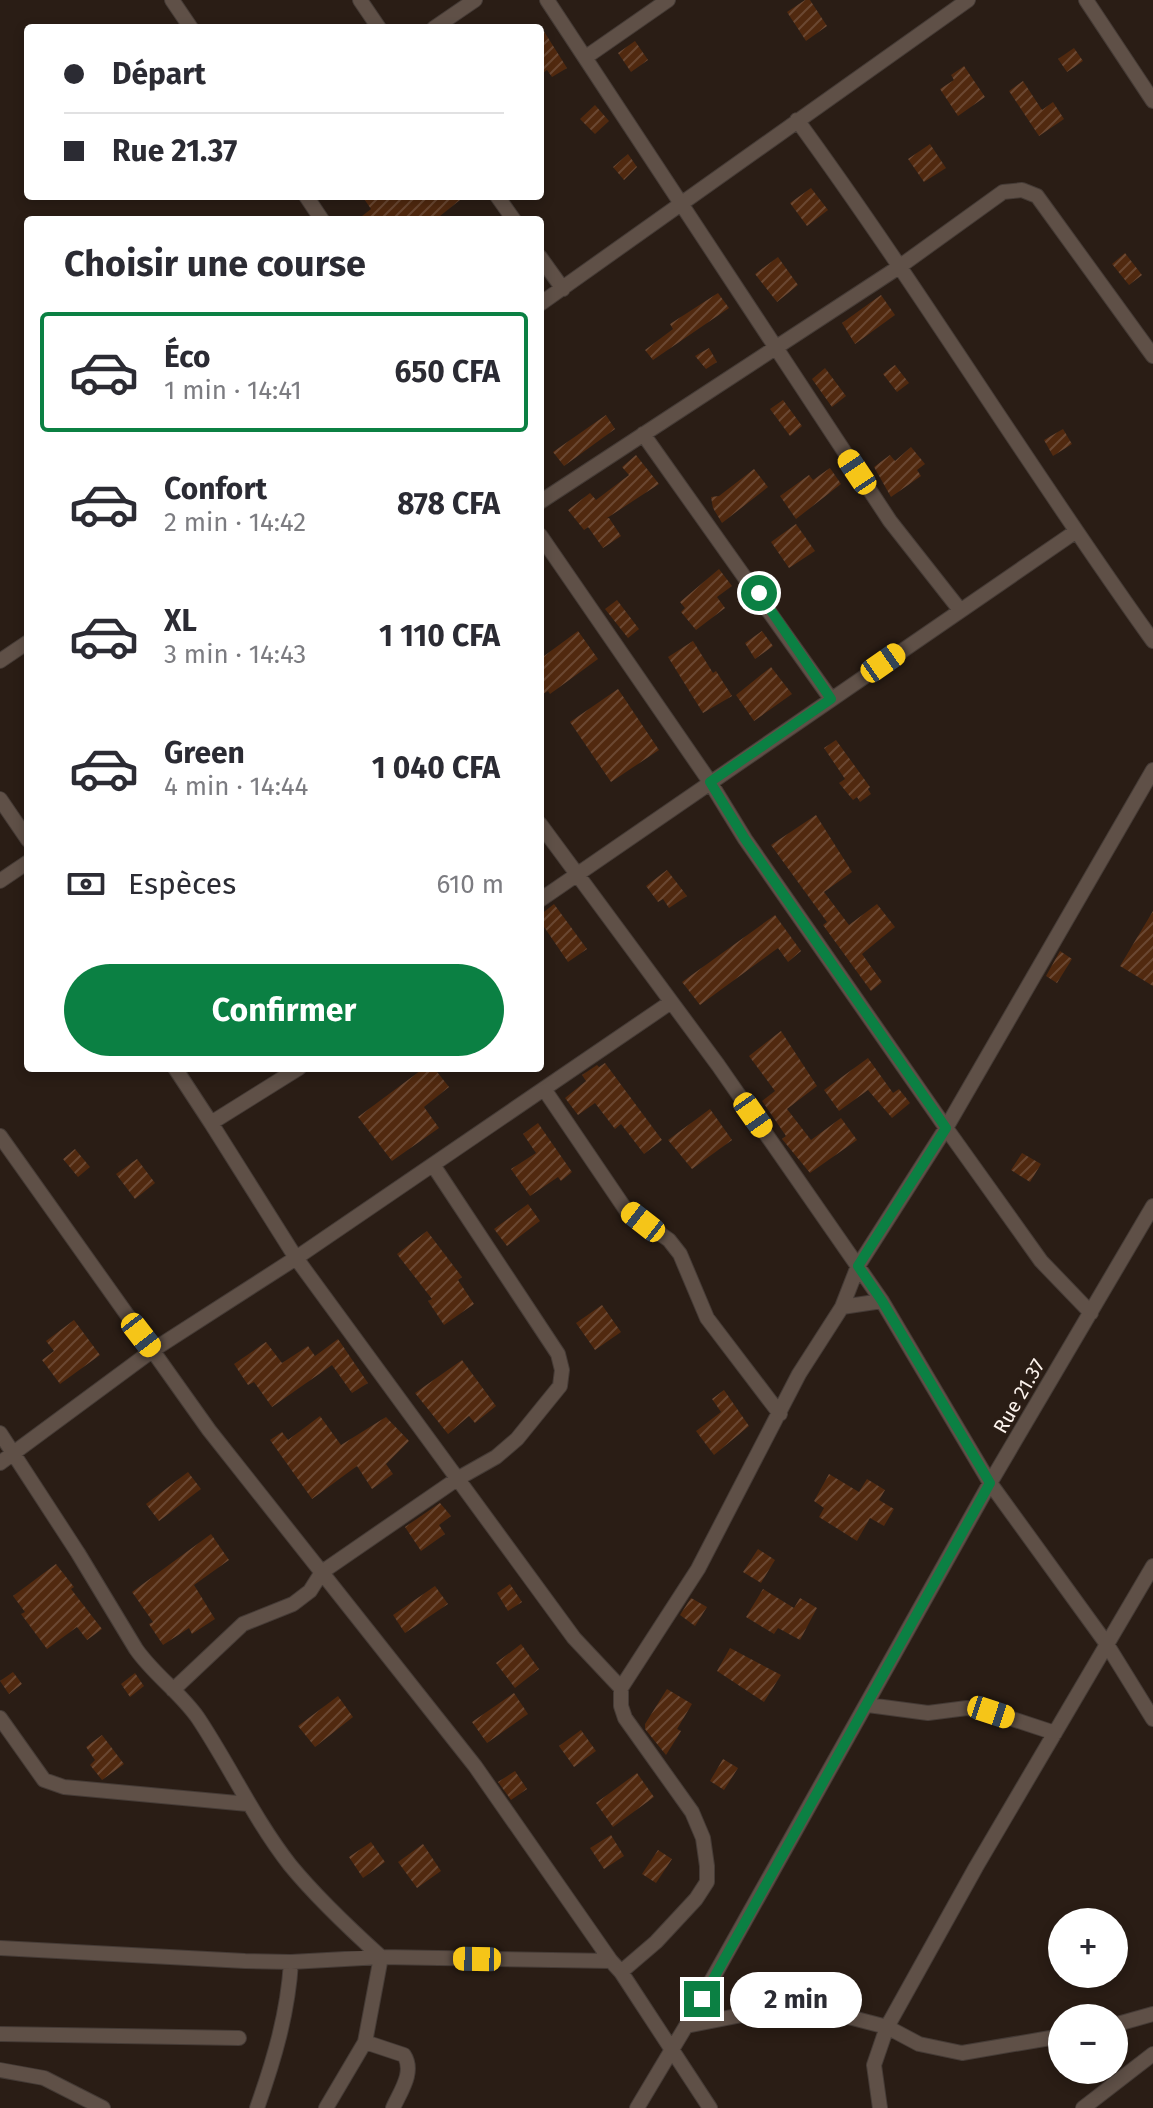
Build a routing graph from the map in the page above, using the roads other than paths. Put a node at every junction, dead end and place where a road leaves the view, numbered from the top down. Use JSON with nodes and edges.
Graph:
{"nodes":[{"id":1,"x":172,"y":0,"type":"edge"},
{"id":2,"x":360,"y":0,"type":"edge"},
{"id":3,"x":475,"y":0,"type":"edge"},
{"id":4,"x":547,"y":0,"type":"edge"},
{"id":5,"x":668,"y":0,"type":"edge"},
{"id":6,"x":968,"y":0,"type":"edge"},
{"id":7,"x":1086,"y":0,"type":"edge"},
{"id":8,"x":188,"y":24,"type":"edge"},
{"id":9,"x":376,"y":24,"type":"edge"},
{"id":10,"x":440,"y":24,"type":"edge"},
{"id":11,"x":586,"y":57,"type":"junction"},
{"id":12,"x":1153,"y":101,"type":"edge"},
{"id":13,"x":797,"y":120,"type":"junction"},
{"id":14,"x":682,"y":204,"type":"junction"},
{"id":15,"x":544,"y":263,"type":"edge"},
{"id":16,"x":899,"y":267,"type":"junction"},
{"id":17,"x":563,"y":289,"type":"junction"},
{"id":18,"x":544,"y":301,"type":"edge"},
{"id":19,"x":775,"y":350,"type":"junction"},
{"id":20,"x":1153,"y":356,"type":"edge"},
{"id":21,"x":643,"y":434,"type":"junction"},
{"id":22,"x":544,"y":499,"type":"edge"},
{"id":23,"x":1075,"y":532,"type":"junction"},
{"id":24,"x":544,"y":541,"type":"edge"},
{"id":25,"x":960,"y":610,"type":"junction"},
{"id":26,"x":1153,"y":641,"type":"edge"},
{"id":27,"x":24,"y":645,"type":"edge"},
{"id":28,"x":0,"y":661,"type":"edge"},
{"id":29,"x":831,"y":699,"type":"junction"},
{"id":30,"x":1153,"y":770,"type":"edge"},
{"id":31,"x":710,"y":782,"type":"junction"},
{"id":32,"x":0,"y":799,"type":"edge"},
{"id":33,"x":544,"y":829,"type":"edge"},
{"id":34,"x":24,"y":834,"type":"edge"},
{"id":35,"x":24,"y":865,"type":"edge"},
{"id":36,"x":577,"y":873,"type":"junction"},
{"id":37,"x":0,"y":881,"type":"edge"},
{"id":38,"x":544,"y":897,"type":"edge"},
{"id":39,"x":671,"y":1002,"type":"junction"},
{"id":40,"x":178,"y":1072,"type":"edge"},
{"id":41,"x":293,"y":1072,"type":"edge"},
{"id":42,"x":544,"y":1089,"type":"junction"},
{"id":43,"x":211,"y":1123,"type":"junction"},
{"id":44,"x":946,"y":1128,"type":"junction"},
{"id":45,"x":0,"y":1136,"type":"edge"},
{"id":46,"x":433,"y":1165,"type":"junction"},
{"id":47,"x":1153,"y":1206,"type":"edge"},
{"id":48,"x":296,"y":1258,"type":"junction"},
{"id":49,"x":858,"y":1266,"type":"junction"},
{"id":50,"x":882,"y":1301,"type":"junction"},
{"id":51,"x":842,"y":1307,"type":"junction"},
{"id":52,"x":1091,"y":1313,"type":"junction"},
{"id":53,"x":153,"y":1350,"type":"junction"},
{"id":54,"x":780,"y":1414,"type":"junction"},
{"id":55,"x":0,"y":1433,"type":"edge"},
{"id":56,"x":13,"y":1453,"type":"junction"},
{"id":57,"x":0,"y":1463,"type":"edge"},
{"id":58,"x":457,"y":1479,"type":"junction"},
{"id":59,"x":990,"y":1483,"type":"junction"},
{"id":60,"x":1153,"y":1566,"type":"edge"},
{"id":61,"x":322,"y":1572,"type":"junction"},
{"id":62,"x":1106,"y":1643,"type":"junction"},
{"id":63,"x":621,"y":1688,"type":"junction"},
{"id":64,"x":173,"y":1690,"type":"junction"},
{"id":65,"x":868,"y":1705,"type":"junction"},
{"id":66,"x":0,"y":1718,"type":"edge"},
{"id":67,"x":1153,"y":1719,"type":"edge"},
{"id":68,"x":1055,"y":1733,"type":"junction"},
{"id":69,"x":248,"y":1804,"type":"junction"},
{"id":70,"x":0,"y":1948,"type":"edge"},
{"id":71,"x":381,"y":1957,"type":"junction"},
{"id":72,"x":291,"y":1962,"type":"junction"},
{"id":73,"x":616,"y":1966,"type":"junction"},
{"id":74,"x":1153,"y":2014,"type":"edge"},
{"id":75,"x":1128,"y":2021,"type":"edge"},
{"id":76,"x":686,"y":2026,"type":"junction"},
{"id":77,"x":887,"y":2027,"type":"junction"},
{"id":78,"x":0,"y":2034,"type":"edge"},
{"id":79,"x":239,"y":2038,"type":"dead end"},
{"id":80,"x":1048,"y":2038,"type":"edge"},
{"id":81,"x":365,"y":2042,"type":"junction"},
{"id":82,"x":672,"y":2050,"type":"junction"},
{"id":83,"x":1153,"y":2054,"type":"edge"},
{"id":84,"x":0,"y":2070,"type":"edge"},
{"id":85,"x":103,"y":2108,"type":"edge"},
{"id":86,"x":257,"y":2108,"type":"edge"},
{"id":87,"x":326,"y":2108,"type":"edge"},
{"id":88,"x":393,"y":2108,"type":"edge"},
{"id":89,"x":637,"y":2108,"type":"edge"},
{"id":90,"x":710,"y":2108,"type":"edge"},
{"id":91,"x":880,"y":2108,"type":"edge"},
{"id":92,"x":1083,"y":2108,"type":"edge"}],
"edges":[{"from":1,"to":8,"type":"street"},
{"from":2,"to":9,"type":"street"},
{"from":3,"to":10,"type":"street"},
{"from":4,"to":11,"type":"street"},
{"from":5,"to":11,"type":"street"},
{"from":6,"to":13,"type":"street"},
{"from":7,"to":12,"type":"street"},
{"from":11,"to":14,"type":"street"},
{"from":13,"to":14,"type":"street"},
{"from":13,"to":16,"type":"street"},
{"from":14,"to":17,"type":"street"},
{"from":14,"to":19,"type":"street"},
{"from":15,"to":17,"type":"street"},
{"from":16,"to":19,"type":"street"},
{"from":16,"to":20,"type":"street"},
{"from":16,"to":23,"type":"street"},
{"from":17,"to":18,"type":"street"},
{"from":19,"to":21,"type":"street"},
{"from":19,"to":25,"type":"street"},
{"from":21,"to":22,"type":"street"},
{"from":21,"to":29,"type":"street"},
{"from":23,"to":25,"type":"street"},
{"from":23,"to":26,"type":"street"},
{"from":24,"to":31,"type":"street"},
{"from":25,"to":29,"type":"street"},
{"from":27,"to":28,"type":"street"},
{"from":29,"to":31,"type":"street"},
{"from":30,"to":44,"type":"street"},
{"from":31,"to":36,"type":"street"},
{"from":31,"to":44,"type":"street"},
{"from":32,"to":34,"type":"street"},
{"from":33,"to":36,"type":"street"},
{"from":35,"to":37,"type":"street"},
{"from":36,"to":38,"type":"street"},
{"from":36,"to":39,"type":"street"},
{"from":39,"to":42,"type":"street"},
{"from":39,"to":49,"type":"street"},
{"from":40,"to":43,"type":"street"},
{"from":41,"to":43,"type":"street"},
{"from":42,"to":46,"type":"street"},
{"from":42,"to":54,"type":"street"},
{"from":43,"to":48,"type":"street"},
{"from":44,"to":49,"type":"street"},
{"from":44,"to":52,"type":"street"},
{"from":45,"to":53,"type":"street"},
{"from":46,"to":48,"type":"street"},
{"from":46,"to":58,"type":"street"},
{"from":47,"to":52,"type":"street","name":"Rue 21.37"},
{"from":48,"to":53,"type":"street"},
{"from":48,"to":58,"type":"street"},
{"from":49,"to":50,"type":"street"},
{"from":49,"to":51,"type":"street"},
{"from":50,"to":51,"type":"street"},
{"from":50,"to":59,"type":"street"},
{"from":51,"to":54,"type":"street"},
{"from":52,"to":59,"type":"street","name":"Rue 21.37"},
{"from":53,"to":56,"type":"street"},
{"from":53,"to":61,"type":"street"},
{"from":54,"to":63,"type":"street"},
{"from":55,"to":56,"type":"street"},
{"from":56,"to":57,"type":"street"},
{"from":56,"to":64,"type":"street"},
{"from":58,"to":61,"type":"street"},
{"from":58,"to":63,"type":"street"},
{"from":59,"to":62,"type":"street"},
{"from":59,"to":65,"type":"street","name":"Rue 21.37"},
{"from":60,"to":62,"type":"street"},
{"from":61,"to":64,"type":"street"},
{"from":61,"to":73,"type":"street"},
{"from":62,"to":67,"type":"street"},
{"from":62,"to":68,"type":"street"},
{"from":63,"to":73,"type":"street"},
{"from":64,"to":69,"type":"street"},
{"from":65,"to":68,"type":"street"},
{"from":65,"to":76,"type":"street","name":"Rue 21.37"},
{"from":66,"to":69,"type":"street"},
{"from":68,"to":77,"type":"street"},
{"from":69,"to":71,"type":"street"},
{"from":70,"to":72,"type":"street"},
{"from":71,"to":72,"type":"street"},
{"from":71,"to":73,"type":"street"},
{"from":71,"to":81,"type":"street"},
{"from":72,"to":86,"type":"street"},
{"from":73,"to":82,"type":"street"},
{"from":74,"to":75,"type":"street"},
{"from":76,"to":77,"type":"street"},
{"from":76,"to":82,"type":"street","name":"Rue 21.37"},
{"from":77,"to":80,"type":"street"},
{"from":77,"to":91,"type":"street"},
{"from":78,"to":79,"type":"street"},
{"from":81,"to":87,"type":"street"},
{"from":81,"to":88,"type":"street"},
{"from":82,"to":89,"type":"street","name":"Rue 21.37"},
{"from":82,"to":90,"type":"street"},
{"from":83,"to":92,"type":"street"},
{"from":84,"to":85,"type":"street"}]}
